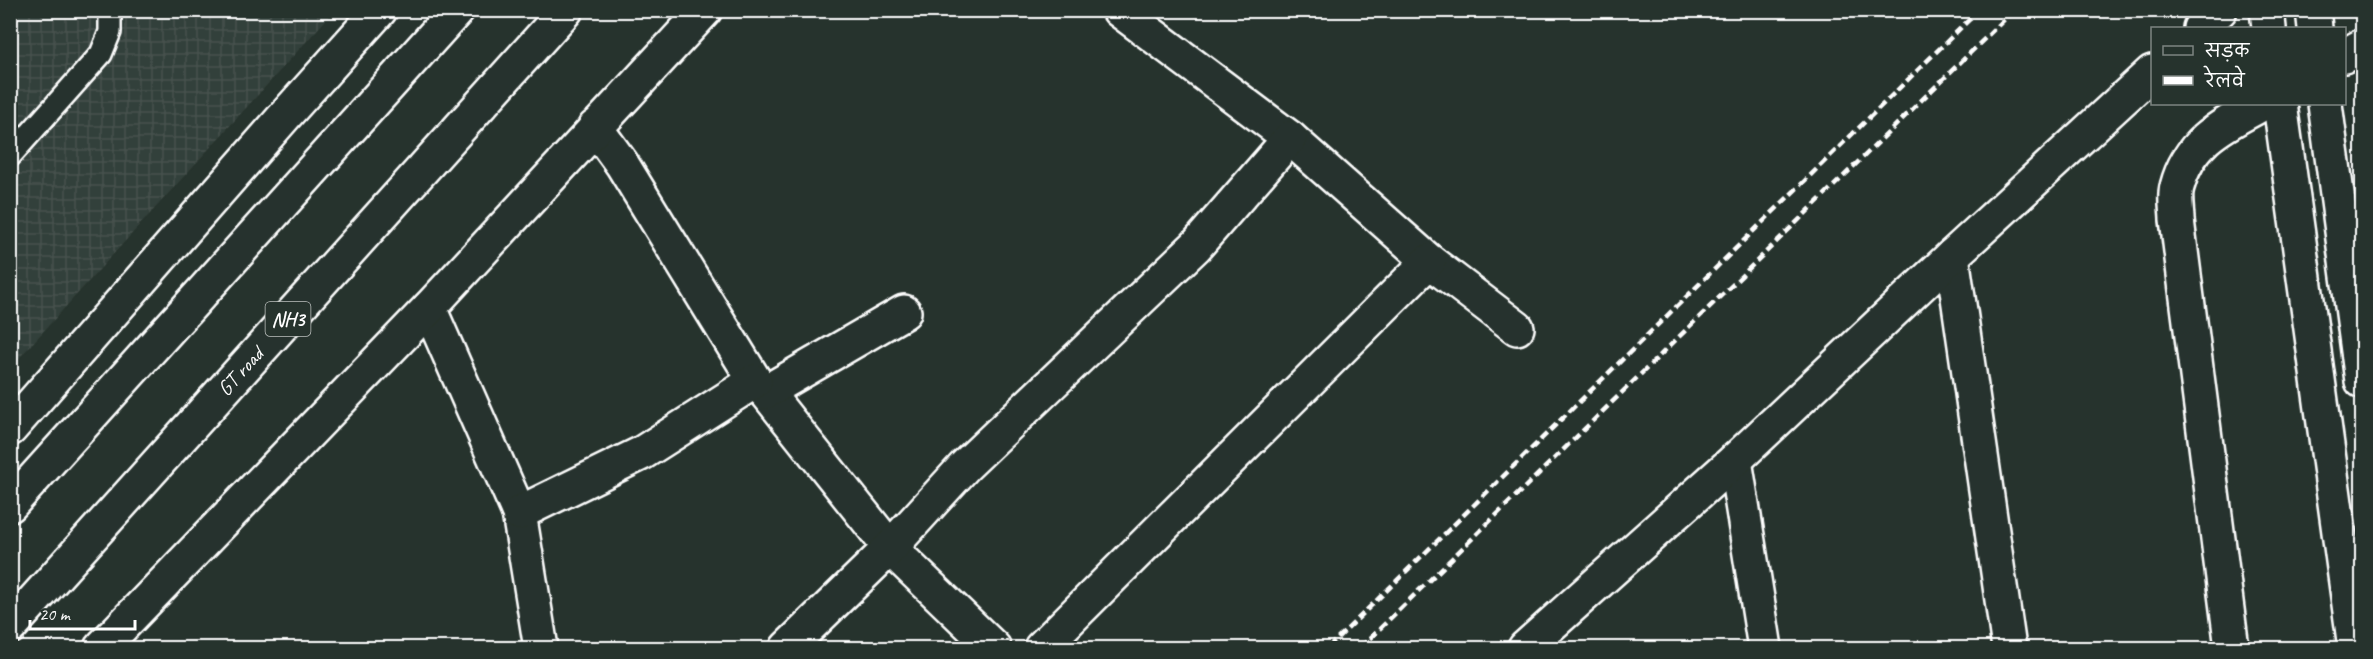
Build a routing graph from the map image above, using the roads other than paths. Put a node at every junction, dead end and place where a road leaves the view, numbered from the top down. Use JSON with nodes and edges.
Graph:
{"nodes":[{"id":1,"x":110,"y":10,"type":"edge"},
{"id":2,"x":380,"y":10,"type":"edge"},
{"id":3,"x":457,"y":10,"type":"edge"},
{"id":4,"x":566,"y":10,"type":"edge"},
{"id":5,"x":705,"y":10,"type":"edge"},
{"id":6,"x":1119,"y":10,"type":"edge"},
{"id":7,"x":2220,"y":10,"type":"edge"},
{"id":8,"x":2267,"y":10,"type":"edge"},
{"id":9,"x":2313,"y":10,"type":"edge"},
{"id":10,"x":2201,"y":27,"type":"edge"},
{"id":11,"x":2269,"y":27,"type":"edge"},
{"id":12,"x":2315,"y":27,"type":"edge"},
{"id":13,"x":2362,"y":46,"type":"edge"},
{"id":14,"x":2346,"y":55,"type":"edge"},
{"id":15,"x":2151,"y":73,"type":"edge"},
{"id":16,"x":2260,"y":105,"type":"edge"},
{"id":17,"x":2280,"y":105,"type":"edge"},
{"id":18,"x":2325,"y":105,"type":"edge"},
{"id":19,"x":595,"y":127,"type":"junction"},
{"id":20,"x":1290,"y":138,"type":"junction"},
{"id":21,"x":10,"y":156,"type":"edge"},
{"id":22,"x":1952,"y":256,"type":"junction"},
{"id":23,"x":1429,"y":261,"type":"junction"},
{"id":24,"x":429,"y":308,"type":"junction"},
{"id":25,"x":903,"y":312,"type":"dead end"},
{"id":26,"x":1517,"y":328,"type":"dead end"},
{"id":27,"x":2362,"y":381,"type":"edge"},
{"id":28,"x":760,"y":386,"type":"junction"},
{"id":29,"x":10,"y":429,"type":"edge"},
{"id":30,"x":1735,"y":460,"type":"junction"},
{"id":31,"x":10,"y":505,"type":"edge"},
{"id":32,"x":519,"y":513,"type":"junction"},
{"id":33,"x":890,"y":548,"type":"junction"},
{"id":34,"x":10,"y":627,"type":"edge"},
{"id":35,"x":109,"y":646,"type":"edge"},
{"id":36,"x":2354,"y":646,"type":"edge"},
{"id":37,"x":541,"y":648,"type":"edge"},
{"id":38,"x":787,"y":648,"type":"edge"},
{"id":39,"x":994,"y":648,"type":"edge"},
{"id":40,"x":1041,"y":648,"type":"edge"},
{"id":41,"x":1526,"y":648,"type":"edge"},
{"id":42,"x":1765,"y":648,"type":"edge"},
{"id":43,"x":2009,"y":648,"type":"edge"},
{"id":44,"x":2232,"y":648,"type":"edge"}],
"edges":[{"from":1,"to":21,"type":"lane"},
{"from":2,"to":29,"type":"main road"},
{"from":3,"to":31,"type":"main road"},
{"from":4,"to":34,"type":"main road","name":"GT road","number":"NH3"},
{"from":5,"to":19,"type":"main road"},
{"from":6,"to":20,"type":"main road"},
{"from":7,"to":10,"type":"main road"},
{"from":8,"to":11,"type":"main road"},
{"from":9,"to":12,"type":"main road"},
{"from":13,"to":14,"type":"main road"},
{"from":15,"to":22,"type":"main road"},
{"from":16,"to":44,"type":"main road"},
{"from":17,"to":36,"type":"main road"},
{"from":18,"to":27,"type":"main road"},
{"from":19,"to":24,"type":"main road"},
{"from":19,"to":28,"type":"main road"},
{"from":20,"to":23,"type":"main road"},
{"from":20,"to":33,"type":"main road"},
{"from":22,"to":30,"type":"main road"},
{"from":22,"to":43,"type":"main road"},
{"from":23,"to":26,"type":"main road"},
{"from":23,"to":40,"type":"main road"},
{"from":24,"to":32,"type":"main road"},
{"from":24,"to":35,"type":"main road"},
{"from":25,"to":28,"type":"main road"},
{"from":28,"to":32,"type":"main road"},
{"from":28,"to":33,"type":"main road"},
{"from":30,"to":41,"type":"main road"},
{"from":30,"to":42,"type":"main road"},
{"from":32,"to":37,"type":"main road"},
{"from":33,"to":38,"type":"main road"},
{"from":33,"to":39,"type":"main road"}]}
